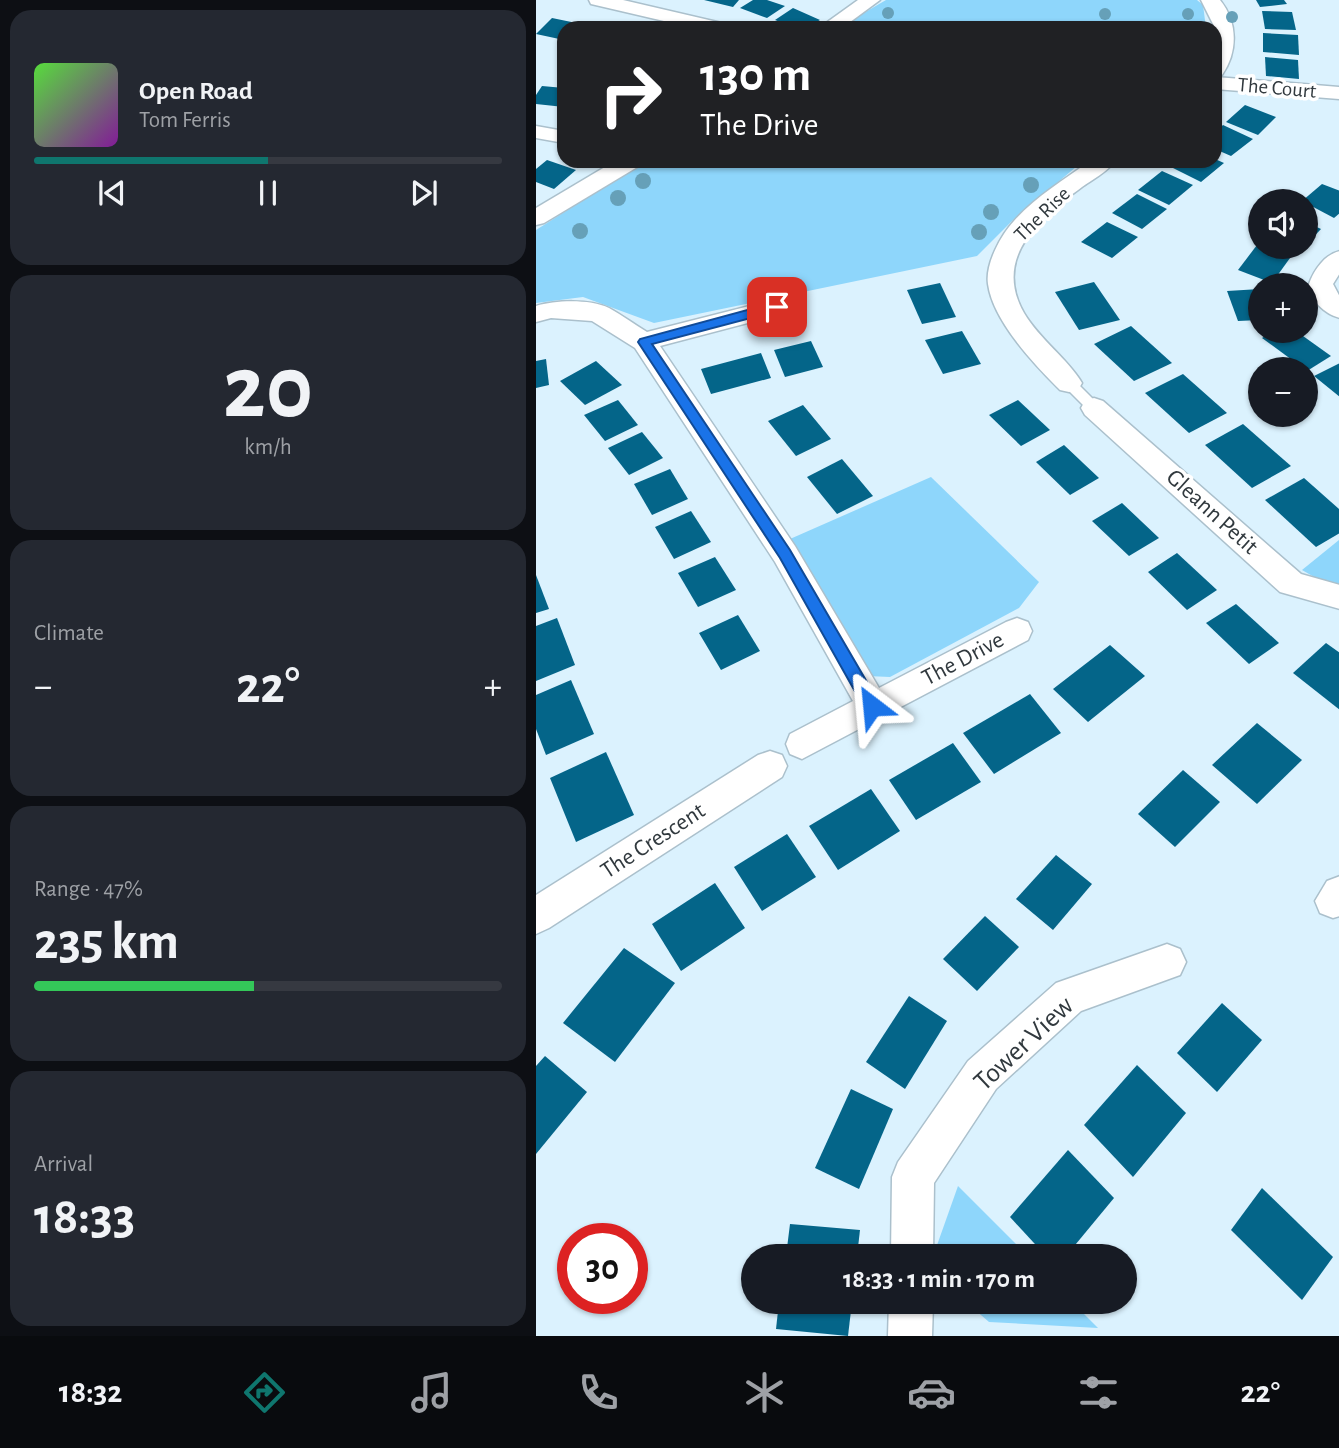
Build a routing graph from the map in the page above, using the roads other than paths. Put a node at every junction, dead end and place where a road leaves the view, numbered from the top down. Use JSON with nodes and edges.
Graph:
{"nodes":[{"id":1,"x":598,"y":0,"type":"edge"},
{"id":2,"x":871,"y":0,"type":"edge"},
{"id":3,"x":1210,"y":0,"type":"edge"},
{"id":4,"x":689,"y":21,"type":"edge"},
{"id":5,"x":840,"y":21,"type":"edge"},
{"id":6,"x":1222,"y":54,"type":"edge"},
{"id":7,"x":1222,"y":84,"type":"edge"},
{"id":8,"x":1339,"y":93,"type":"edge"},
{"id":9,"x":536,"y":132,"type":"edge"},
{"id":10,"x":557,"y":136,"type":"edge"},
{"id":11,"x":619,"y":168,"type":"edge"},
{"id":12,"x":1095,"y":168,"type":"edge"},
{"id":13,"x":536,"y":218,"type":"edge"},
{"id":14,"x":1339,"y":258,"type":"edge"},
{"id":15,"x":777,"y":307,"type":"dead end"},
{"id":16,"x":1339,"y":310,"type":"edge"},
{"id":17,"x":536,"y":314,"type":"edge"},
{"id":18,"x":644,"y":342,"type":"junction"},
{"id":19,"x":1069,"y":383,"type":"joint"},
{"id":20,"x":1094,"y":408,"type":"joint"},
{"id":21,"x":1339,"y":597,"type":"edge"},
{"id":22,"x":1017,"y":631,"type":"dead end"},
{"id":23,"x":872,"y":706,"type":"junction"},
{"id":24,"x":802,"y":744,"type":"dead end"},
{"id":25,"x":770,"y":766,"type":"dead end"},
{"id":26,"x":536,"y":916,"type":"edge"},
{"id":27,"x":1167,"y":962,"type":"dead end"},
{"id":28,"x":912,"y":1244,"type":"edge"},
{"id":29,"x":911,"y":1314,"type":"edge"},
{"id":30,"x":910,"y":1336,"type":"edge"}],
"edges":[{"from":1,"to":4,"type":"street"},
{"from":2,"to":5,"type":"street"},
{"from":3,"to":6,"type":"street"},
{"from":7,"to":8,"type":"street","name":"The Court"},
{"from":9,"to":10,"type":"street"},
{"from":11,"to":13,"type":"street"},
{"from":12,"to":19,"type":"street","name":"The Rise"},
{"from":14,"to":16,"type":"street"},
{"from":15,"to":18,"type":"street"},
{"from":17,"to":18,"type":"street"},
{"from":18,"to":23,"type":"street"},
{"from":19,"to":20,"type":"lane"},
{"from":20,"to":21,"type":"street","name":"Gleann Petit"},
{"from":22,"to":23,"type":"street","name":"The Drive"},
{"from":23,"to":24,"type":"street","name":"The Drive"},
{"from":25,"to":26,"type":"street","name":"The Crescent"},
{"from":27,"to":28,"type":"street","name":"Tower View"},
{"from":29,"to":30,"type":"street"}]}
